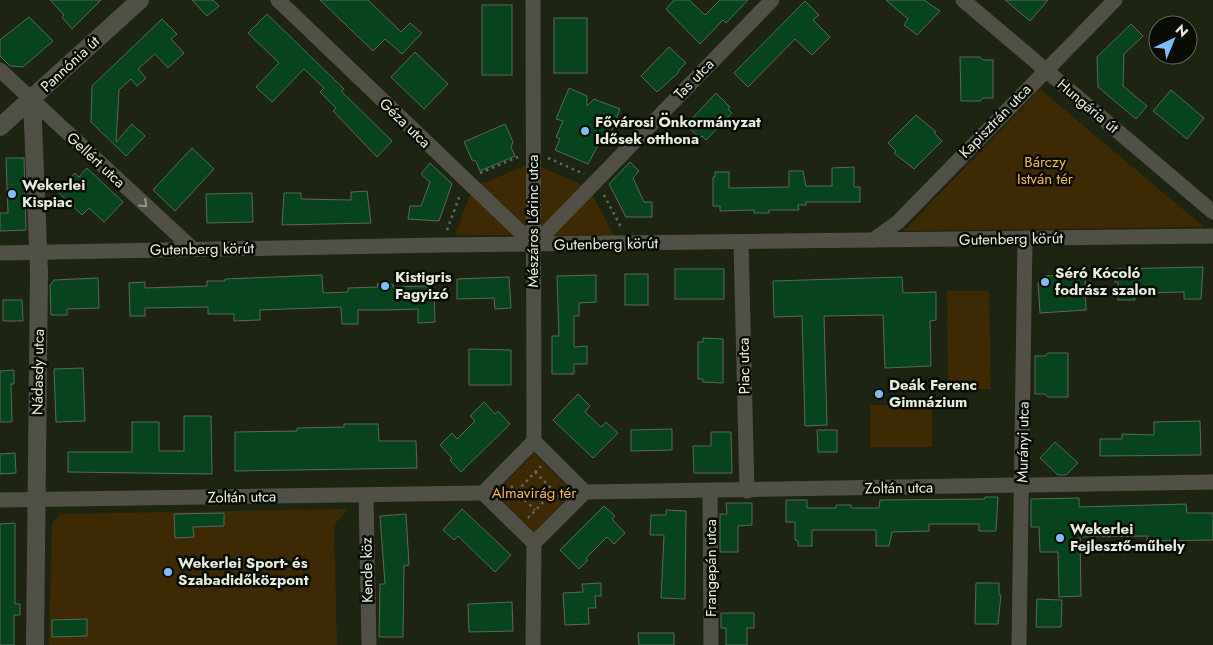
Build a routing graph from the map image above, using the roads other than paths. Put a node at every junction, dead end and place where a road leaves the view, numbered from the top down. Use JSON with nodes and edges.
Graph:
{"nodes":[{"id":1,"x":140,"y":0,"type":"edge"},
{"id":2,"x":278,"y":0,"type":"edge"},
{"id":3,"x":533,"y":0,"type":"edge"},
{"id":4,"x":772,"y":0,"type":"edge"},
{"id":5,"x":963,"y":0,"type":"edge"},
{"id":6,"x":1115,"y":0,"type":"edge"},
{"id":7,"x":0,"y":70,"type":"edge"},
{"id":8,"x":1045,"y":70,"type":"junction"},
{"id":9,"x":32,"y":99,"type":"junction"},
{"id":10,"x":0,"y":127,"type":"edge"},
{"id":11,"x":1213,"y":212,"type":"edge"},
{"id":12,"x":1213,"y":236,"type":"edge"},
{"id":13,"x":1025,"y":238,"type":"junction"},
{"id":14,"x":874,"y":240,"type":"junction"},
{"id":15,"x":741,"y":242,"type":"junction"},
{"id":16,"x":534,"y":245,"type":"junction"},
{"id":17,"x":193,"y":249,"type":"junction"},
{"id":18,"x":38,"y":252,"type":"junction"},
{"id":19,"x":0,"y":253,"type":"edge"},
{"id":20,"x":534,"y":441,"type":"junction"},
{"id":21,"x":1213,"y":482,"type":"edge"},
{"id":22,"x":1023,"y":486,"type":"junction"},
{"id":23,"x":710,"y":491,"type":"junction"},
{"id":24,"x":747,"y":491,"type":"junction"},
{"id":25,"x":585,"y":492,"type":"junction"},
{"id":26,"x":483,"y":493,"type":"junction"},
{"id":27,"x":366,"y":495,"type":"junction"},
{"id":28,"x":36,"y":499,"type":"junction"},
{"id":29,"x":0,"y":500,"type":"edge"},
{"id":30,"x":534,"y":543,"type":"junction"},
{"id":31,"x":36,"y":645,"type":"edge"},
{"id":32,"x":368,"y":645,"type":"edge"},
{"id":33,"x":533,"y":645,"type":"edge"},
{"id":34,"x":711,"y":645,"type":"edge"},
{"id":35,"x":1019,"y":645,"type":"edge"}],
"edges":[{"from":1,"to":9,"type":"street","name":"Pannónia út"},
{"from":2,"to":16,"type":"street","name":"Géza utca"},
{"from":3,"to":16,"type":"street","name":"Mészáros Lőrinc utca"},
{"from":4,"to":16,"type":"street","name":"Tas utca"},
{"from":5,"to":8,"type":"street","name":"Hungária út"},
{"from":6,"to":8,"type":"street","name":"Kapisztrán utca"},
{"from":7,"to":9,"type":"street","name":"Gellért utca"},
{"from":8,"to":11,"type":"street","name":"Hungária út"},
{"from":8,"to":14,"type":"street","name":"Kapisztrán utca"},
{"from":9,"to":10,"type":"street","name":"Pannónia út"},
{"from":9,"to":17,"type":"street","name":"Gellért utca","one_way":true},
{"from":9,"to":18,"type":"street","name":"Nádasdy utca"},
{"from":12,"to":13,"type":"street","name":"Gutenberg körút"},
{"from":13,"to":14,"type":"street","name":"Gutenberg körút"},
{"from":13,"to":22,"type":"street","name":"Murányi utca"},
{"from":14,"to":15,"type":"street","name":"Gutenberg körút"},
{"from":15,"to":16,"type":"street","name":"Gutenberg körút"},
{"from":15,"to":24,"type":"street","name":"Piac utca"},
{"from":16,"to":17,"type":"street","name":"Gutenberg körút"},
{"from":16,"to":20,"type":"street","name":"Mészáros Lőrinc utca"},
{"from":17,"to":18,"type":"street","name":"Gutenberg körút"},
{"from":18,"to":19,"type":"street","name":"Gutenberg körút"},
{"from":18,"to":28,"type":"street","name":"Nádasdy utca"},
{"from":20,"to":25,"type":"street"},
{"from":20,"to":26,"type":"street"},
{"from":21,"to":22,"type":"street","name":"Zoltán utca"},
{"from":22,"to":24,"type":"street","name":"Zoltán utca"},
{"from":22,"to":35,"type":"street","name":"Murányi utca"},
{"from":23,"to":24,"type":"street","name":"Zoltán utca"},
{"from":23,"to":25,"type":"street","name":"Zoltán utca"},
{"from":23,"to":34,"type":"street","name":"Frangepán utca"},
{"from":25,"to":30,"type":"street"},
{"from":26,"to":27,"type":"street","name":"Zoltán utca"},
{"from":26,"to":30,"type":"street"},
{"from":27,"to":28,"type":"street","name":"Zoltán utca"},
{"from":27,"to":32,"type":"street","name":"Kende köz"},
{"from":28,"to":29,"type":"street","name":"Zoltán utca"},
{"from":28,"to":31,"type":"street","name":"Nádasdy utca"},
{"from":30,"to":33,"type":"street"}]}
